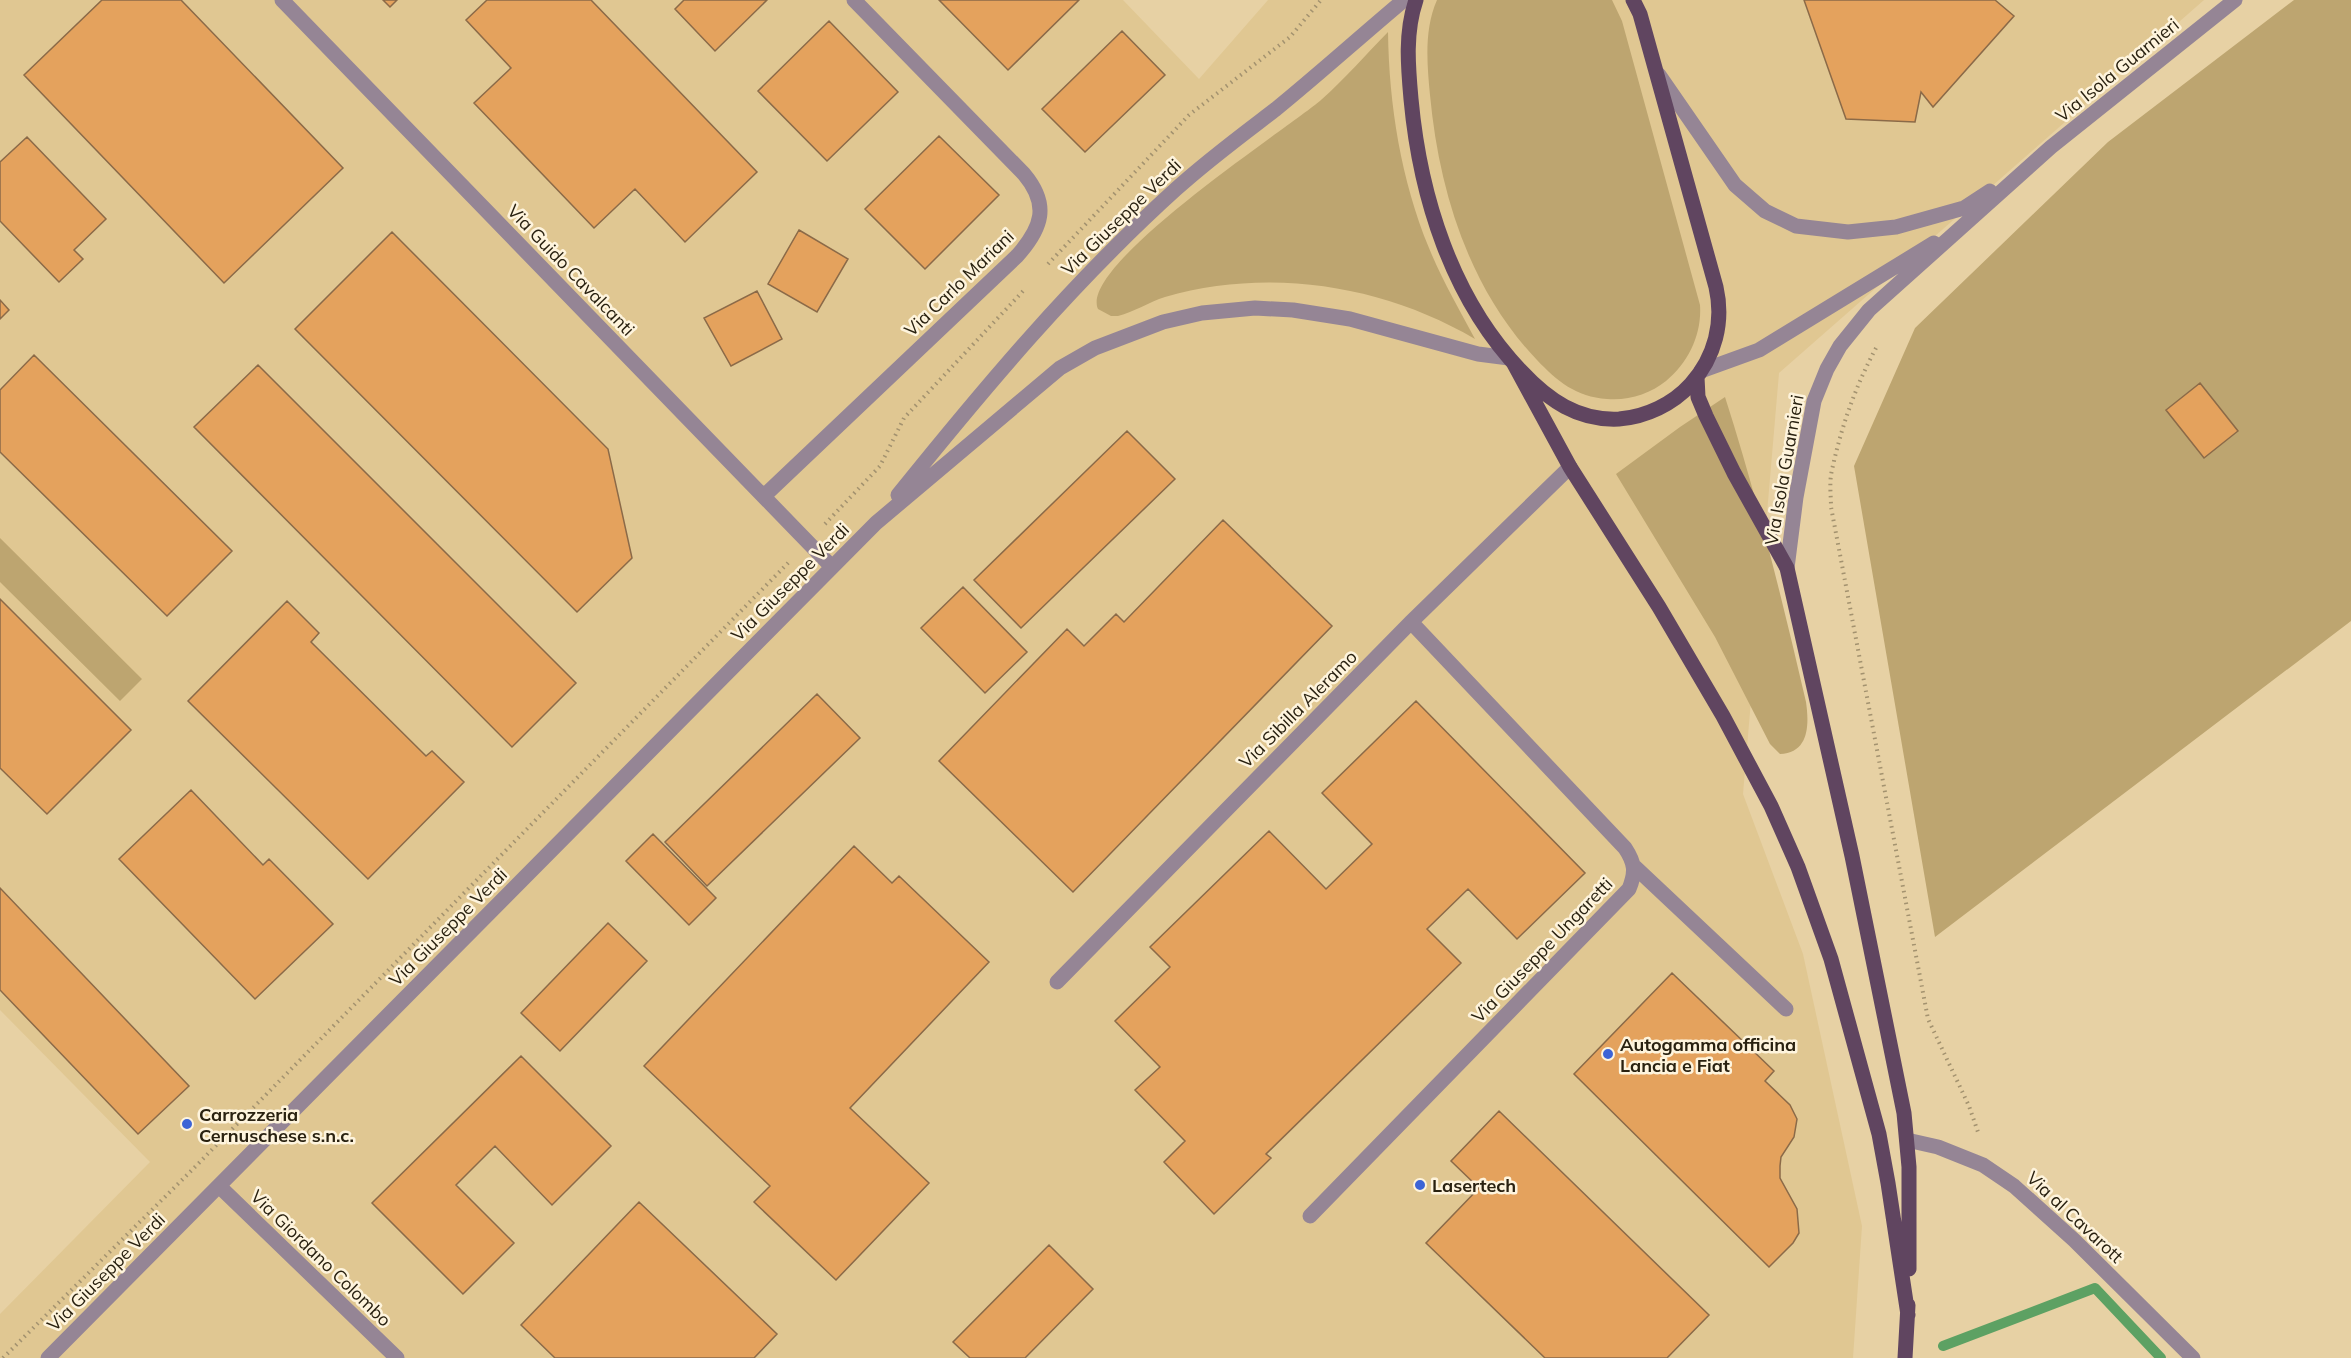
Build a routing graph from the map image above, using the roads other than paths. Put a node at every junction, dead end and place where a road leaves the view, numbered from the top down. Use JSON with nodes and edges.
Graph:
{"nodes":[{"id":1,"x":282,"y":0,"type":"edge"},
{"id":2,"x":854,"y":0,"type":"edge"},
{"id":3,"x":1404,"y":0,"type":"edge"},
{"id":4,"x":1416,"y":0,"type":"edge"},
{"id":5,"x":2235,"y":0,"type":"edge"},
{"id":6,"x":1636,"y":5,"type":"edge"},
{"id":7,"x":1657,"y":72,"type":"junction"},
{"id":8,"x":2051,"y":147,"type":"junction"},
{"id":9,"x":1967,"y":223,"type":"junction"},
{"id":10,"x":1512,"y":361,"type":"junction"},
{"id":11,"x":1699,"y":374,"type":"junction"},
{"id":12,"x":1570,"y":467,"type":"junction"},
{"id":13,"x":764,"y":496,"type":"junction"},
{"id":14,"x":876,"y":523,"type":"junction"},
{"id":15,"x":832,"y":567,"type":"junction"},
{"id":16,"x":1787,"y":568,"type":"junction"},
{"id":17,"x":1411,"y":622,"type":"junction"},
{"id":18,"x":1635,"y":867,"type":"junction"},
{"id":19,"x":1057,"y":982,"type":"dead end"},
{"id":20,"x":1786,"y":1009,"type":"dead end"},
{"id":21,"x":1907,"y":1140,"type":"junction"},
{"id":22,"x":219,"y":1186,"type":"junction"},
{"id":23,"x":1310,"y":1216,"type":"dead end"},
{"id":24,"x":1908,"y":1315,"type":"junction"},
{"id":25,"x":48,"y":1358,"type":"edge"},
{"id":26,"x":397,"y":1358,"type":"edge"},
{"id":27,"x":1905,"y":1358,"type":"edge"},
{"id":28,"x":2193,"y":1358,"type":"edge"}],
"edges":[{"from":1,"to":13,"type":"street","name":"Via Guido Cavalcanti"},
{"from":2,"to":13,"type":"street","name":"Via Carlo Mariani"},
{"from":3,"to":14,"type":"street","name":"Via Giuseppe Verdi"},
{"from":4,"to":10,"type":"main road"},
{"from":5,"to":8,"type":"street","name":"Via Isola Guarnieri"},
{"from":6,"to":7,"type":"main road"},
{"from":7,"to":8,"type":"street","name":"Via Isola Guarnieri"},
{"from":7,"to":11,"type":"main road"},
{"from":8,"to":9,"type":"street","name":"Via Isola Guarnieri"},
{"from":9,"to":11,"type":"street","name":"Via Isola Guarnieri"},
{"from":9,"to":16,"type":"street","name":"Via Isola Guarnieri"},
{"from":10,"to":11,"type":"main road"},
{"from":10,"to":12,"type":"main road"},
{"from":10,"to":14,"type":"street","name":"Via Giuseppe Verdi"},
{"from":11,"to":16,"type":"main road"},
{"from":12,"to":17,"type":"street","name":"Via Sibilla Aleramo"},
{"from":12,"to":24,"type":"main road"},
{"from":13,"to":15,"type":"street","name":"Via Guido Cavalcanti"},
{"from":14,"to":15,"type":"street","name":"Via Giuseppe Verdi"},
{"from":15,"to":22,"type":"street","name":"Via Giuseppe Verdi"},
{"from":16,"to":21,"type":"main road"},
{"from":17,"to":18,"type":"street"},
{"from":17,"to":19,"type":"street","name":"Via Sibilla Aleramo"},
{"from":18,"to":20,"type":"street"},
{"from":18,"to":23,"type":"street","name":"Via Giuseppe Ungaretti"},
{"from":21,"to":24,"type":"main road"},
{"from":21,"to":28,"type":"street","name":"Via al Cavarott"},
{"from":22,"to":25,"type":"street","name":"Via Giuseppe Verdi"},
{"from":22,"to":26,"type":"street","name":"Via Giordano Colombo"},
{"from":24,"to":27,"type":"main road"}]}
